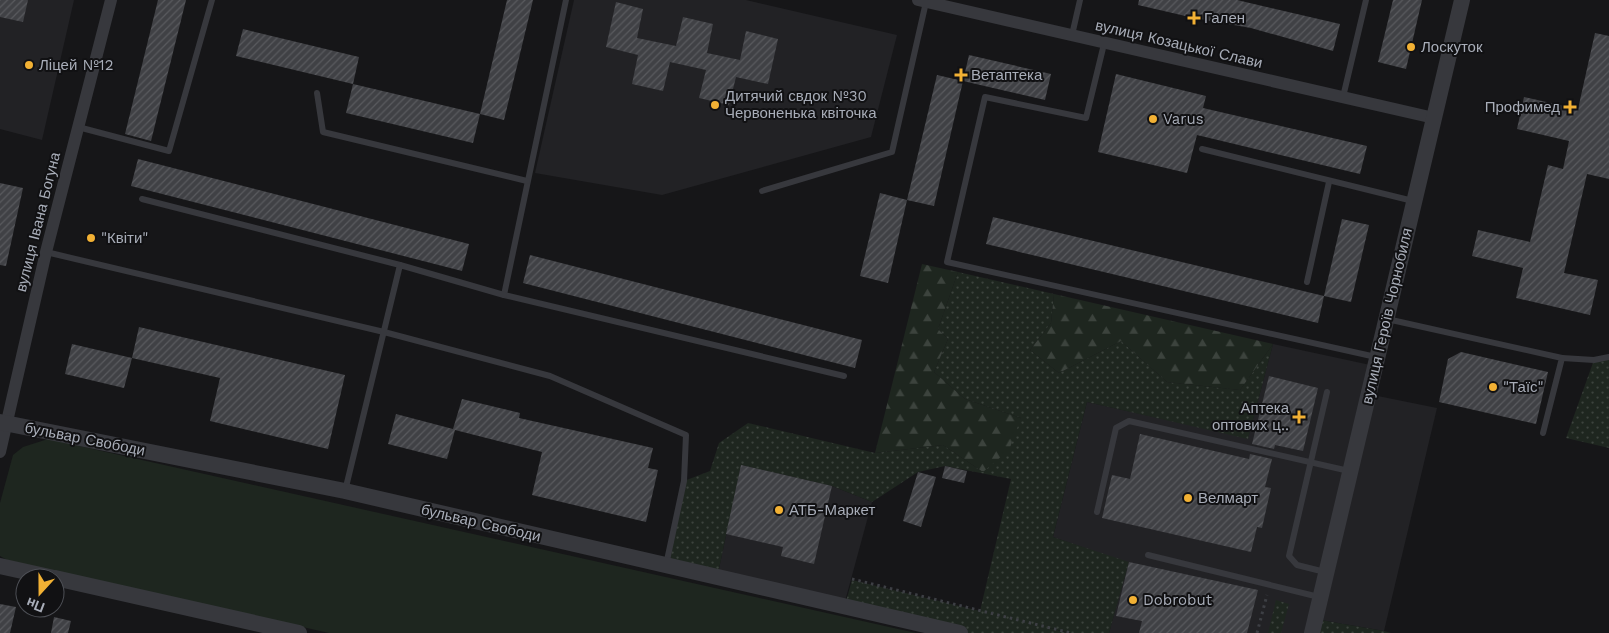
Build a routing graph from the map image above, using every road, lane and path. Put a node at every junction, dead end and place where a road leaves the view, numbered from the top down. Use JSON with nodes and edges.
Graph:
{"nodes":[{"id":1,"x":111,"y":0,"type":"edge"},
{"id":2,"x":212,"y":0,"type":"edge"},
{"id":3,"x":566,"y":0,"type":"edge"},
{"id":4,"x":1080,"y":0,"type":"edge"},
{"id":5,"x":1366,"y":0,"type":"edge"},
{"id":6,"x":1462,"y":0,"type":"edge"},
{"id":7,"x":922,"y":1,"type":"edge"},
{"id":8,"x":1072,"y":36,"type":"junction"},
{"id":9,"x":1104,"y":44,"type":"junction"},
{"id":10,"x":317,"y":93,"type":"dead end"},
{"id":11,"x":1343,"y":97,"type":"junction"},
{"id":12,"x":1434,"y":118,"type":"junction"},
{"id":13,"x":78,"y":127,"type":"junction"},
{"id":14,"x":1202,"y":149,"type":"dead end"},
{"id":15,"x":527,"y":181,"type":"junction"},
{"id":16,"x":1329,"y":182,"type":"junction"},
{"id":17,"x":762,"y":191,"type":"dead end"},
{"id":18,"x":142,"y":199,"type":"dead end"},
{"id":19,"x":1414,"y":202,"type":"junction"},
{"id":20,"x":46,"y":252,"type":"junction"},
{"id":21,"x":400,"y":264,"type":"junction"},
{"id":22,"x":1307,"y":282,"type":"dead end"},
{"id":23,"x":504,"y":295,"type":"junction"},
{"id":24,"x":1386,"y":319,"type":"junction"},
{"id":25,"x":384,"y":332,"type":"junction"},
{"id":26,"x":1377,"y":357,"type":"junction"},
{"id":27,"x":1609,"y":357,"type":"edge"},
{"id":28,"x":1562,"y":358,"type":"junction"},
{"id":29,"x":844,"y":376,"type":"dead end"},
{"id":30,"x":1327,"y":392,"type":"dead end"},
{"id":31,"x":4,"y":422,"type":"edge"},
{"id":32,"x":1543,"y":433,"type":"dead end"},
{"id":33,"x":0,"y":452,"type":"edge"},
{"id":34,"x":1350,"y":471,"type":"junction"},
{"id":35,"x":345,"y":491,"type":"junction"},
{"id":36,"x":1097,"y":512,"type":"dead end"},
{"id":37,"x":1148,"y":556,"type":"dead end"},
{"id":38,"x":0,"y":566,"type":"edge"},
{"id":39,"x":666,"y":566,"type":"junction"},
{"id":40,"x":15,"y":569,"type":"edge"},
{"id":41,"x":1326,"y":572,"type":"junction"},
{"id":42,"x":852,"y":579,"type":"dead end"},
{"id":43,"x":65,"y":580,"type":"edge"},
{"id":44,"x":1274,"y":590,"type":"dead end"},
{"id":45,"x":1320,"y":597,"type":"junction"},
{"id":46,"x":299,"y":633,"type":"edge"},
{"id":47,"x":960,"y":633,"type":"edge"},
{"id":48,"x":1072,"y":633,"type":"edge"},
{"id":49,"x":1257,"y":633,"type":"edge"},
{"id":50,"x":1312,"y":633,"type":"edge"}],
"edges":[{"from":1,"to":13,"type":"street","name":"вулиця Івана Богуна"},
{"from":2,"to":13,"type":"lane"},
{"from":3,"to":15,"type":"lane"},
{"from":4,"to":8,"type":"lane"},
{"from":5,"to":11,"type":"lane"},
{"from":6,"to":12,"type":"street","name":"вулиця Героїв Чорнобиля"},
{"from":7,"to":8,"type":"street","name":"вулиця Козацької Слави"},
{"from":7,"to":17,"type":"lane"},
{"from":8,"to":9,"type":"street","name":"вулиця Козацької Слави"},
{"from":9,"to":11,"type":"street","name":"вулиця Козацької Слави"},
{"from":9,"to":26,"type":"lane"},
{"from":10,"to":15,"type":"lane"},
{"from":11,"to":12,"type":"street","name":"вулиця Козацької Слави"},
{"from":12,"to":19,"type":"street","name":"вулиця Героїв Чорнобиля"},
{"from":13,"to":20,"type":"street","name":"вулиця Івана Богуна"},
{"from":14,"to":16,"type":"lane"},
{"from":15,"to":23,"type":"lane"},
{"from":16,"to":19,"type":"lane"},
{"from":16,"to":22,"type":"lane"},
{"from":18,"to":21,"type":"lane"},
{"from":19,"to":24,"type":"street","name":"вулиця Героїв Чорнобиля"},
{"from":20,"to":25,"type":"lane"},
{"from":20,"to":31,"type":"street","name":"вулиця Івана Богуна"},
{"from":21,"to":23,"type":"lane"},
{"from":21,"to":25,"type":"lane"},
{"from":23,"to":29,"type":"lane"},
{"from":24,"to":26,"type":"street","name":"вулиця Героїв Чорнобиля"},
{"from":24,"to":28,"type":"lane"},
{"from":25,"to":35,"type":"lane"},
{"from":25,"to":39,"type":"lane"},
{"from":26,"to":34,"type":"street","name":"вулиця Героїв Чорнобиля"},
{"from":27,"to":28,"type":"lane"},
{"from":28,"to":32,"type":"lane"},
{"from":30,"to":41,"type":"lane"},
{"from":31,"to":33,"type":"street","name":"вулиця Івана Богуна"},
{"from":31,"to":35,"type":"street","name":"бульвар Свободи"},
{"from":34,"to":36,"type":"lane"},
{"from":34,"to":41,"type":"street","name":"вулиця Героїв Чорнобиля"},
{"from":35,"to":39,"type":"street","name":"бульвар Свободи"},
{"from":37,"to":45,"type":"lane"},
{"from":38,"to":40,"type":"street"},
{"from":39,"to":47,"type":"street","name":"бульвар Свободи"},
{"from":41,"to":45,"type":"street","name":"вулиця Героїв Чорнобиля"},
{"from":42,"to":48,"type":"path"},
{"from":43,"to":46,"type":"street"},
{"from":44,"to":49,"type":"path"},
{"from":45,"to":50,"type":"street","name":"вулиця Героїв Чорнобиля"}]}
